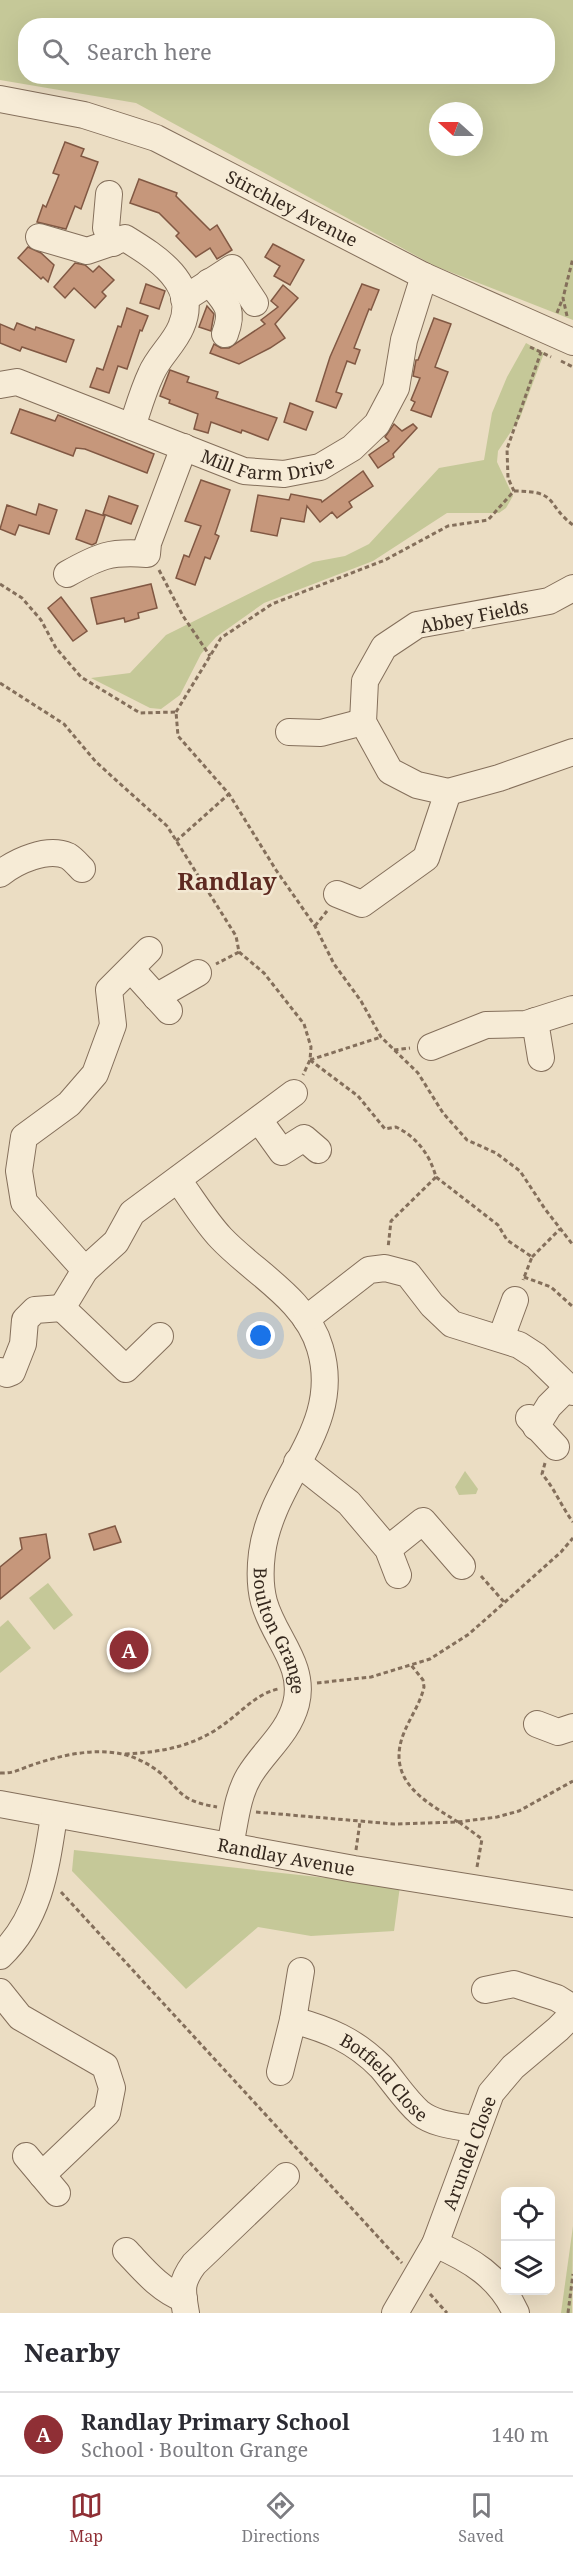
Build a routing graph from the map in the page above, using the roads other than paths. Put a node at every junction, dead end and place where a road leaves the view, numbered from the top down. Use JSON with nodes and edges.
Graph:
{"nodes":[{"id":1,"x":0,"y":99,"type":"edge"},
{"id":2,"x":108,"y":194,"type":"dead end"},
{"id":3,"x":39,"y":237,"type":"dead end"},
{"id":4,"x":119,"y":241,"type":"junction"},
{"id":5,"x":424,"y":276,"type":"junction"},
{"id":6,"x":209,"y":282,"type":"junction"},
{"id":7,"x":184,"y":298,"type":"junction"},
{"id":8,"x":255,"y":303,"type":"dead end"},
{"id":9,"x":225,"y":334,"type":"dead end"},
{"id":10,"x":572,"y":342,"type":"edge"},
{"id":11,"x":0,"y":385,"type":"edge"},
{"id":12,"x":132,"y":427,"type":"junction"},
{"id":13,"x":184,"y":447,"type":"junction"},
{"id":14,"x":67,"y":574,"type":"dead end"},
{"id":15,"x":573,"y":588,"type":"edge"},
{"id":16,"x":363,"y":722,"type":"junction"},
{"id":17,"x":289,"y":732,"type":"dead end"},
{"id":18,"x":573,"y":752,"type":"edge"},
{"id":19,"x":448,"y":792,"type":"junction"},
{"id":20,"x":82,"y":869,"type":"dead end"},
{"id":21,"x":0,"y":874,"type":"edge"},
{"id":22,"x":337,"y":894,"type":"dead end"},
{"id":23,"x":149,"y":950,"type":"dead end"},
{"id":24,"x":131,"y":969,"type":"junction"},
{"id":25,"x":198,"y":973,"type":"road end"},
{"id":26,"x":573,"y":1009,"type":"edge"},
{"id":27,"x":535,"y":1021,"type":"junction"},
{"id":28,"x":432,"y":1047,"type":"dead end"},
{"id":29,"x":541,"y":1058,"type":"dead end"},
{"id":30,"x":294,"y":1093,"type":"road end"},
{"id":31,"x":259,"y":1120,"type":"junction"},
{"id":32,"x":318,"y":1150,"type":"dead end"},
{"id":33,"x":178,"y":1180,"type":"junction"},
{"id":34,"x":85,"y":1270,"type":"junction"},
{"id":35,"x":520,"y":1288,"type":"road end"},
{"id":36,"x":62,"y":1308,"type":"junction"},
{"id":37,"x":306,"y":1319,"type":"junction"},
{"id":38,"x":160,"y":1336,"type":"dead end"},
{"id":39,"x":501,"y":1338,"type":"junction"},
{"id":40,"x":0,"y":1371,"type":"edge"},
{"id":41,"x":571,"y":1389,"type":"edge"},
{"id":42,"x":556,"y":1447,"type":"road end"},
{"id":43,"x":297,"y":1462,"type":"junction"},
{"id":44,"x":388,"y":1550,"type":"junction"},
{"id":45,"x":462,"y":1566,"type":"road end"},
{"id":46,"x":398,"y":1575,"type":"dead end"},
{"id":47,"x":537,"y":1724,"type":"dead end"},
{"id":48,"x":573,"y":1727,"type":"edge"},
{"id":49,"x":0,"y":1804,"type":"edge"},
{"id":50,"x":54,"y":1816,"type":"junction"},
{"id":51,"x":230,"y":1846,"type":"junction"},
{"id":52,"x":573,"y":1904,"type":"edge"},
{"id":53,"x":0,"y":1956,"type":"edge"},
{"id":54,"x":301,"y":1971,"type":"dead end"},
{"id":55,"x":485,"y":1990,"type":"dead end"},
{"id":56,"x":0,"y":1992,"type":"edge"},
{"id":57,"x":573,"y":2008,"type":"edge"},
{"id":58,"x":293,"y":2020,"type":"junction"},
{"id":59,"x":568,"y":2029,"type":"edge"},
{"id":60,"x":280,"y":2072,"type":"dead end"},
{"id":61,"x":477,"y":2130,"type":"junction"},
{"id":62,"x":42,"y":2175,"type":"dead end"},
{"id":63,"x":286,"y":2176,"type":"dead end"},
{"id":64,"x":435,"y":2244,"type":"junction"},
{"id":65,"x":126,"y":2251,"type":"dead end"},
{"id":66,"x":185,"y":2306,"type":"edge"},
{"id":67,"x":395,"y":2313,"type":"edge"},
{"id":68,"x":516,"y":2313,"type":"edge"}],
"edges":[{"from":1,"to":5,"type":"street","name":"Stirchley Avenue"},
{"from":2,"to":4,"type":"street"},
{"from":3,"to":4,"type":"street"},
{"from":4,"to":7,"type":"street"},
{"from":5,"to":10,"type":"street","name":"Stirchley Avenue"},
{"from":5,"to":13,"type":"street","name":"Mill Farm Drive"},
{"from":6,"to":7,"type":"street"},
{"from":6,"to":8,"type":"street"},
{"from":6,"to":9,"type":"street"},
{"from":7,"to":12,"type":"street"},
{"from":11,"to":12,"type":"street","name":"Mill Farm Drive"},
{"from":12,"to":13,"type":"street","name":"Mill Farm Drive"},
{"from":13,"to":14,"type":"street"},
{"from":15,"to":16,"type":"street","name":"Abbey Fields"},
{"from":16,"to":17,"type":"street"},
{"from":16,"to":19,"type":"street"},
{"from":18,"to":19,"type":"street"},
{"from":19,"to":22,"type":"street"},
{"from":20,"to":21,"type":"street"},
{"from":23,"to":24,"type":"street"},
{"from":24,"to":25,"type":"street"},
{"from":24,"to":34,"type":"street"},
{"from":26,"to":27,"type":"street"},
{"from":27,"to":28,"type":"street"},
{"from":27,"to":29,"type":"street"},
{"from":30,"to":31,"type":"street"},
{"from":31,"to":32,"type":"street"},
{"from":31,"to":33,"type":"street"},
{"from":33,"to":34,"type":"street"},
{"from":33,"to":37,"type":"street","name":"Boulton Grange"},
{"from":34,"to":36,"type":"street"},
{"from":35,"to":39,"type":"street"},
{"from":36,"to":38,"type":"street"},
{"from":36,"to":40,"type":"street"},
{"from":37,"to":39,"type":"street"},
{"from":37,"to":43,"type":"street","name":"Boulton Grange"},
{"from":39,"to":41,"type":"street"},
{"from":41,"to":42,"type":"street"},
{"from":43,"to":44,"type":"street"},
{"from":43,"to":51,"type":"street","name":"Boulton Grange"},
{"from":44,"to":45,"type":"street"},
{"from":44,"to":46,"type":"street"},
{"from":47,"to":48,"type":"street"},
{"from":49,"to":50,"type":"street","name":"Randlay Avenue"},
{"from":50,"to":51,"type":"street","name":"Randlay Avenue"},
{"from":50,"to":53,"type":"street"},
{"from":51,"to":52,"type":"street","name":"Randlay Avenue"},
{"from":54,"to":58,"type":"street"},
{"from":55,"to":57,"type":"street"},
{"from":56,"to":62,"type":"street"},
{"from":58,"to":60,"type":"street"},
{"from":58,"to":61,"type":"street","name":"Botfield Close"},
{"from":59,"to":61,"type":"street","name":"Arundel Close"},
{"from":61,"to":64,"type":"street","name":"Arundel Close"},
{"from":63,"to":66,"type":"street"},
{"from":64,"to":67,"type":"street","name":"Arundel Close"},
{"from":64,"to":68,"type":"street"},
{"from":65,"to":66,"type":"street"}]}
